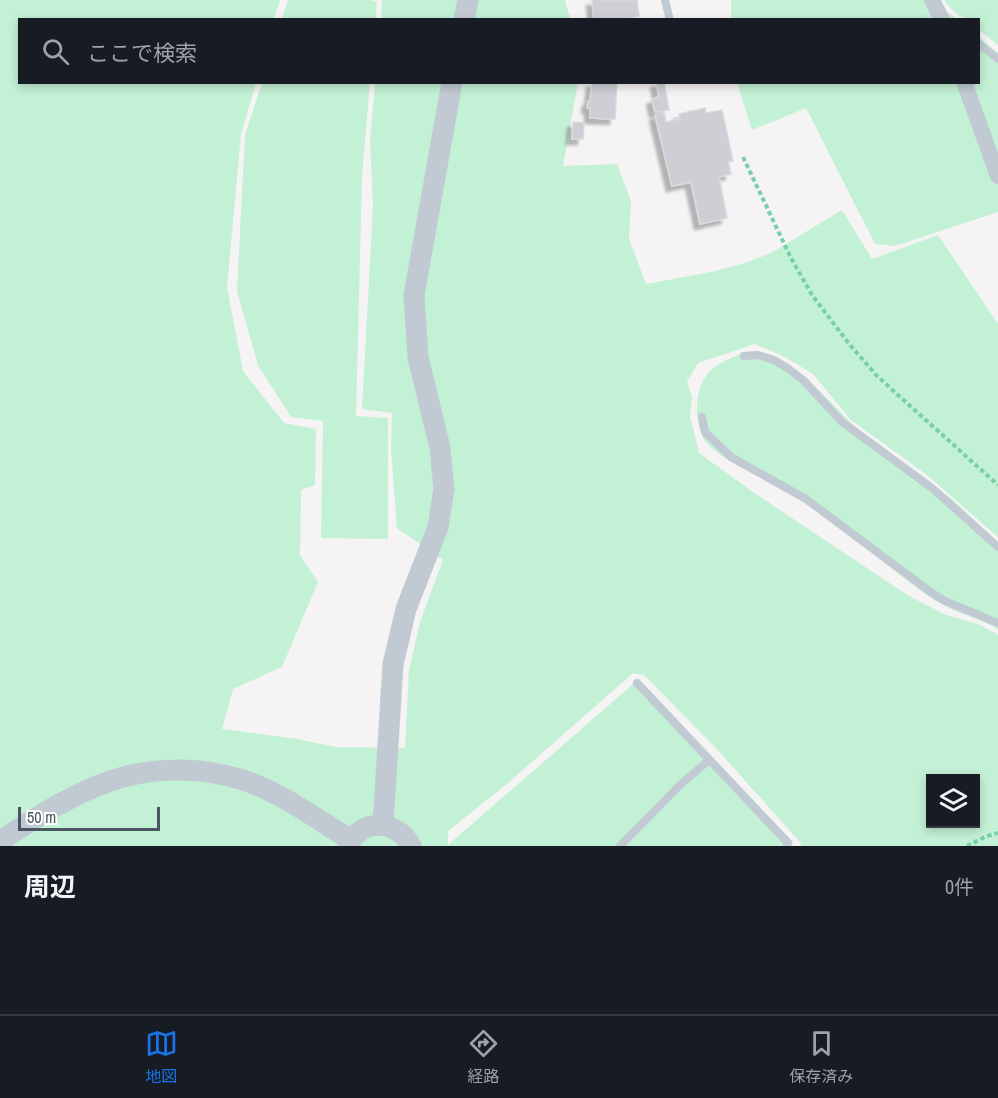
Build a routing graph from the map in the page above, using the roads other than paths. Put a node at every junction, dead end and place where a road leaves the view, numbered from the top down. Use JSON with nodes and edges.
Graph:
{"nodes":[{"id":1,"x":468,"y":0,"type":"edge"},
{"id":2,"x":665,"y":0,"type":"edge"},
{"id":3,"x":464,"y":18,"type":"edge"},
{"id":4,"x":670,"y":18,"type":"edge"},
{"id":5,"x":980,"y":44,"type":"edge"},
{"id":6,"x":998,"y":58,"type":"edge"},
{"id":7,"x":452,"y":84,"type":"edge"},
{"id":8,"x":965,"y":84,"type":"edge"},
{"id":9,"x":998,"y":176,"type":"edge"},
{"id":10,"x":744,"y":356,"type":"dead end"},
{"id":11,"x":702,"y":417,"type":"dead end"},
{"id":12,"x":998,"y":547,"type":"edge"},
{"id":13,"x":998,"y":623,"type":"edge"},
{"id":14,"x":637,"y":683,"type":"dead end"},
{"id":15,"x":709,"y":760,"type":"junction"},
{"id":16,"x":382,"y":825,"type":"junction"},
{"id":17,"x":0,"y":841,"type":"edge"},
{"id":18,"x":349,"y":843,"type":"edge"},
{"id":19,"x":411,"y":846,"type":"edge"},
{"id":20,"x":620,"y":846,"type":"edge"},
{"id":21,"x":787,"y":846,"type":"edge"}],
"edges":[{"from":1,"to":3,"type":"street"},
{"from":2,"to":4,"type":"lane"},
{"from":5,"to":6,"type":"lane"},
{"from":7,"to":16,"type":"street"},
{"from":8,"to":9,"type":"street"},
{"from":10,"to":12,"type":"lane"},
{"from":11,"to":13,"type":"lane"},
{"from":14,"to":15,"type":"lane"},
{"from":15,"to":20,"type":"lane"},
{"from":15,"to":21,"type":"lane"},
{"from":16,"to":18,"type":"street"},
{"from":16,"to":19,"type":"street"},
{"from":17,"to":18,"type":"street"}]}
